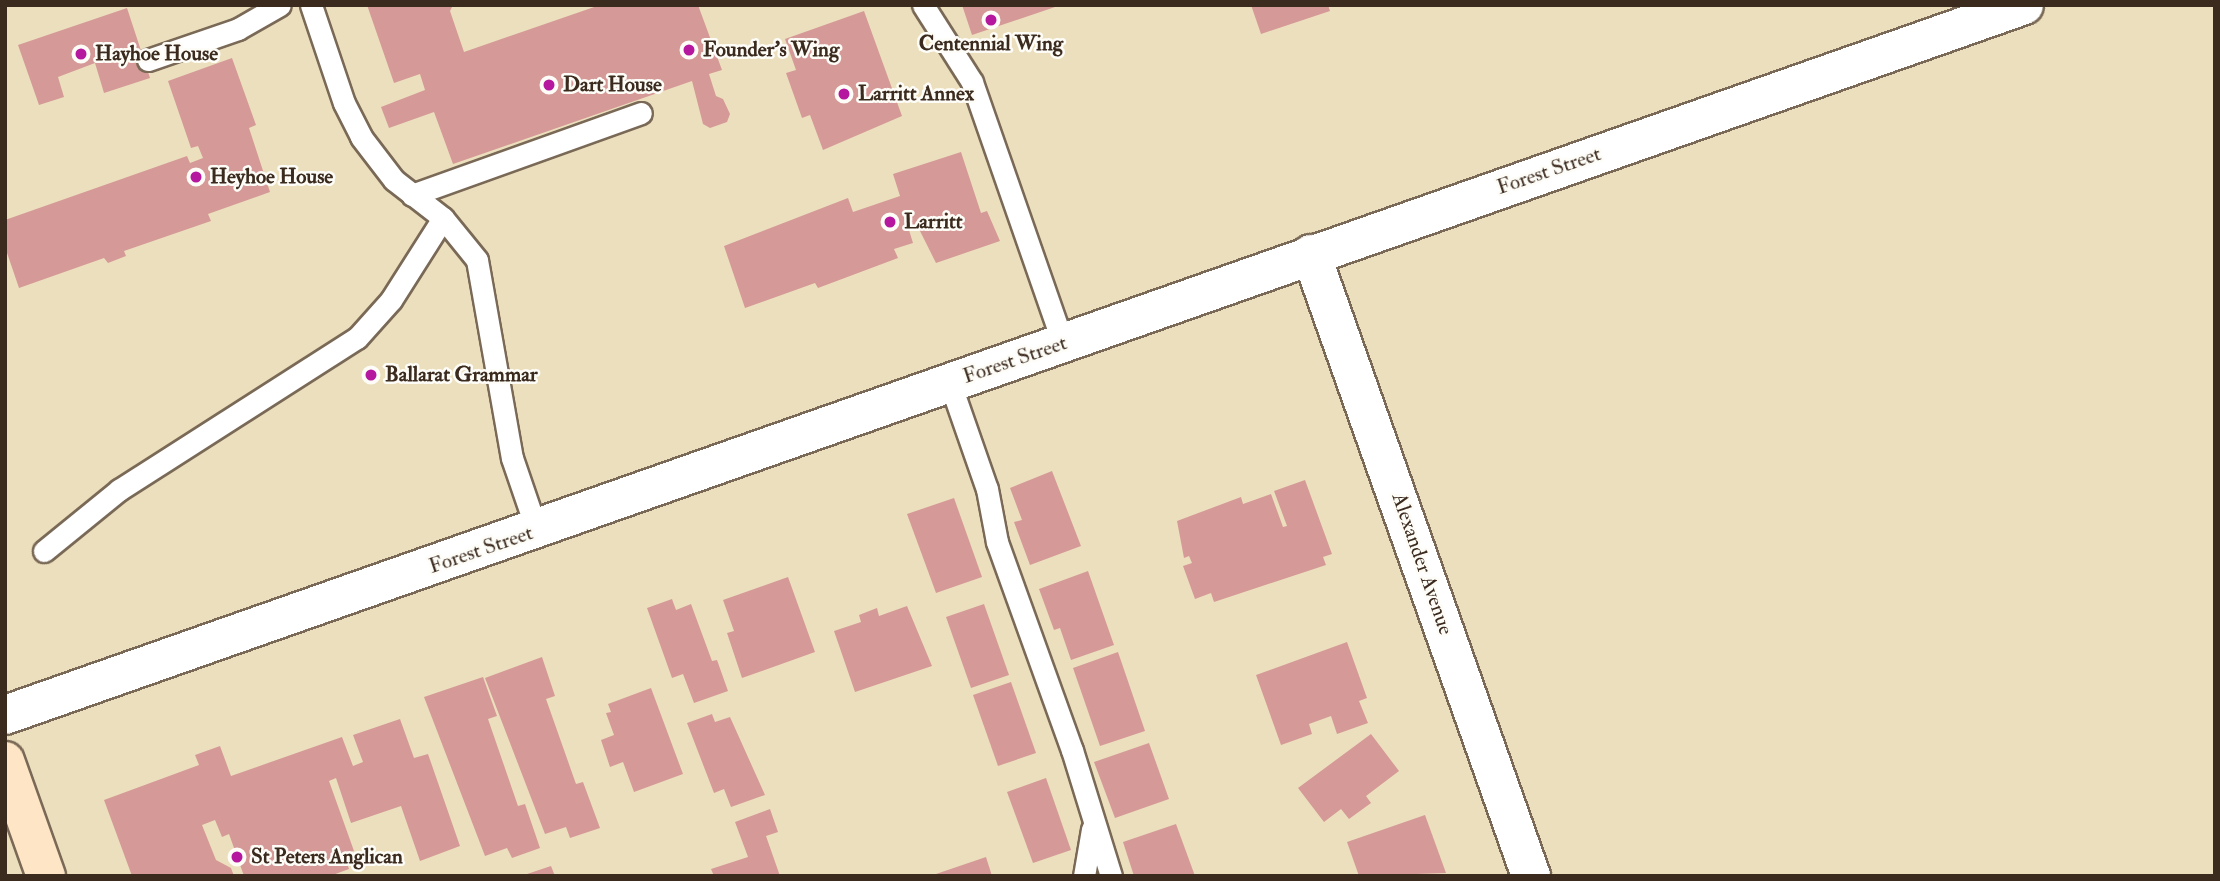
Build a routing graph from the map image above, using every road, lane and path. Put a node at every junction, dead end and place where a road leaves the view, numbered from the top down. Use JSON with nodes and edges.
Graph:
{"nodes":[{"id":1,"x":280,"y":5,"type":"edge"},
{"id":2,"x":311,"y":5,"type":"edge"},
{"id":3,"x":923,"y":5,"type":"edge"},
{"id":4,"x":2024,"y":5,"type":"edge"},
{"id":5,"x":148,"y":60,"type":"dead end"},
{"id":6,"x":641,"y":113,"type":"dead end"},
{"id":7,"x":412,"y":195,"type":"junction"},
{"id":8,"x":443,"y":218,"type":"junction"},
{"id":9,"x":1311,"y":254,"type":"junction"},
{"id":10,"x":1063,"y":344,"type":"junction"},
{"id":11,"x":950,"y":383,"type":"junction"},
{"id":12,"x":537,"y":531,"type":"junction"},
{"id":13,"x":44,"y":551,"type":"dead end"},
{"id":14,"x":5,"y":715,"type":"edge"},
{"id":15,"x":5,"y":761,"type":"edge"},
{"id":16,"x":1091,"y":816,"type":"junction"},
{"id":17,"x":46,"y":876,"type":"edge"},
{"id":18,"x":1084,"y":876,"type":"edge"},
{"id":19,"x":1111,"y":876,"type":"edge"},
{"id":20,"x":1531,"y":876,"type":"edge"}],
"edges":[{"from":1,"to":5,"type":"lane"},
{"from":2,"to":7,"type":"lane"},
{"from":3,"to":10,"type":"lane"},
{"from":4,"to":9,"type":"street","name":"Forest Street"},
{"from":6,"to":7,"type":"lane"},
{"from":7,"to":8,"type":"lane"},
{"from":8,"to":12,"type":"lane"},
{"from":8,"to":13,"type":"lane"},
{"from":9,"to":10,"type":"street","name":"Forest Street"},
{"from":9,"to":20,"type":"street","name":"Alexander Avenue"},
{"from":10,"to":11,"type":"street","name":"Forest Street"},
{"from":11,"to":12,"type":"street","name":"Forest Street"},
{"from":11,"to":16,"type":"lane"},
{"from":12,"to":14,"type":"street","name":"Forest Street"},
{"from":15,"to":17,"type":"main road"},
{"from":16,"to":18,"type":"lane"},
{"from":16,"to":19,"type":"lane"}]}
